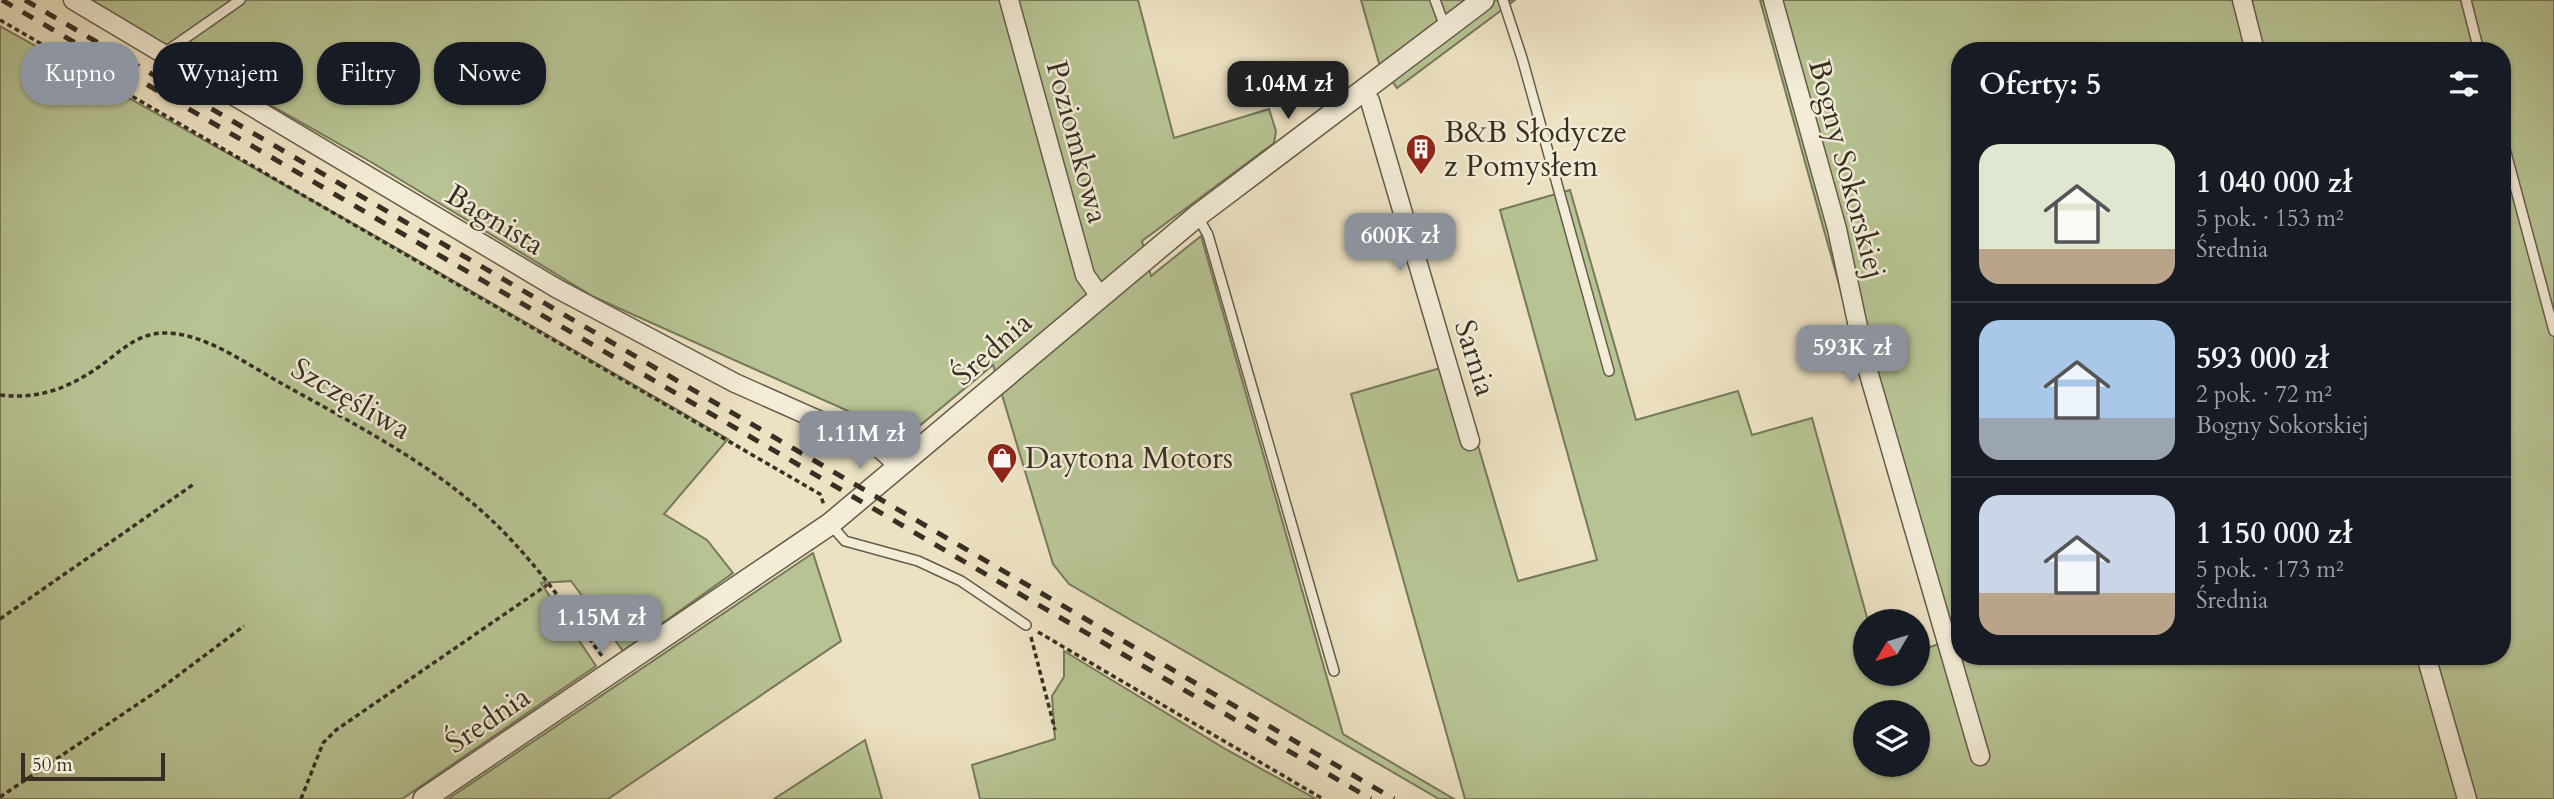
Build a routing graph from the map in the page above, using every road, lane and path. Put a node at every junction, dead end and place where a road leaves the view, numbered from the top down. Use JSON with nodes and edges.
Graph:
{"nodes":[{"id":1,"x":73,"y":0,"type":"edge"},
{"id":2,"x":240,"y":0,"type":"edge"},
{"id":3,"x":1009,"y":0,"type":"edge"},
{"id":4,"x":1435,"y":0,"type":"edge"},
{"id":5,"x":1483,"y":0,"type":"edge"},
{"id":6,"x":1503,"y":0,"type":"edge"},
{"id":7,"x":1773,"y":0,"type":"edge"},
{"id":8,"x":2242,"y":0,"type":"edge"},
{"id":9,"x":2466,"y":0,"type":"edge"},
{"id":10,"x":0,"y":20,"type":"edge"},
{"id":11,"x":1446,"y":28,"type":"junction"},
{"id":12,"x":181,"y":42,"type":"edge"},
{"id":13,"x":2253,"y":42,"type":"edge"},
{"id":14,"x":2477,"y":42,"type":"edge"},
{"id":15,"x":153,"y":47,"type":"edge"},
{"id":16,"x":1363,"y":90,"type":"junction"},
{"id":17,"x":249,"y":105,"type":"edge"},
{"id":18,"x":2511,"y":171,"type":"edge"},
{"id":19,"x":1197,"y":215,"type":"junction"},
{"id":20,"x":1100,"y":295,"type":"junction"},
{"id":21,"x":2554,"y":331,"type":"edge"},
{"id":22,"x":1609,"y":371,"type":"dead end"},
{"id":23,"x":0,"y":395,"type":"edge"},
{"id":24,"x":1470,"y":441,"type":"dead end"},
{"id":25,"x":899,"y":467,"type":"junction"},
{"id":26,"x":194,"y":484,"type":"dead end"},
{"id":27,"x":830,"y":524,"type":"junction"},
{"id":28,"x":547,"y":585,"type":"junction"},
{"id":29,"x":0,"y":619,"type":"edge"},
{"id":30,"x":1027,"y":625,"type":"junction"},
{"id":31,"x":244,"y":626,"type":"dead end"},
{"id":32,"x":1951,"y":657,"type":"edge"},
{"id":33,"x":1953,"y":665,"type":"edge"},
{"id":34,"x":2430,"y":665,"type":"edge"},
{"id":35,"x":614,"y":671,"type":"junction"},
{"id":36,"x":1334,"y":671,"type":"dead end"},
{"id":37,"x":1055,"y":730,"type":"dead end"},
{"id":38,"x":1980,"y":756,"type":"dead end"},
{"id":39,"x":0,"y":797,"type":"edge"},
{"id":40,"x":300,"y":799,"type":"edge"},
{"id":41,"x":424,"y":799,"type":"edge"},
{"id":42,"x":1323,"y":799,"type":"edge"},
{"id":43,"x":2467,"y":799,"type":"edge"}],
"edges":[{"from":1,"to":15,"type":"street","name":"Bagnista"},
{"from":2,"to":12,"type":"lane"},
{"from":3,"to":20,"type":"street","name":"Poziomkowa"},
{"from":4,"to":11,"type":"lane"},
{"from":5,"to":11,"type":"street","name":"Średnia"},
{"from":6,"to":22,"type":"lane"},
{"from":7,"to":32,"type":"street","name":"Bogny Sokorskiej"},
{"from":8,"to":13,"type":"street"},
{"from":9,"to":14,"type":"lane"},
{"from":10,"to":27,"type":"path"},
{"from":11,"to":16,"type":"street","name":"Średnia"},
{"from":16,"to":19,"type":"street","name":"Średnia"},
{"from":16,"to":24,"type":"street","name":"Sarnia"},
{"from":17,"to":25,"type":"street","name":"Bagnista"},
{"from":18,"to":21,"type":"lane"},
{"from":19,"to":20,"type":"street","name":"Średnia"},
{"from":19,"to":36,"type":"lane"},
{"from":20,"to":25,"type":"street","name":"Średnia"},
{"from":23,"to":28,"type":"path","name":"Szczęśliwa"},
{"from":25,"to":27,"type":"street","name":"Średnia"},
{"from":26,"to":29,"type":"path"},
{"from":27,"to":30,"type":"lane"},
{"from":27,"to":35,"type":"street","name":"Średnia"},
{"from":28,"to":35,"type":"path","name":"Szczęśliwa"},
{"from":28,"to":40,"type":"path"},
{"from":30,"to":37,"type":"path"},
{"from":30,"to":42,"type":"path"},
{"from":31,"to":39,"type":"path"},
{"from":33,"to":38,"type":"street","name":"Bogny Sokorskiej"},
{"from":34,"to":43,"type":"street"},
{"from":35,"to":41,"type":"street","name":"Średnia"}]}
